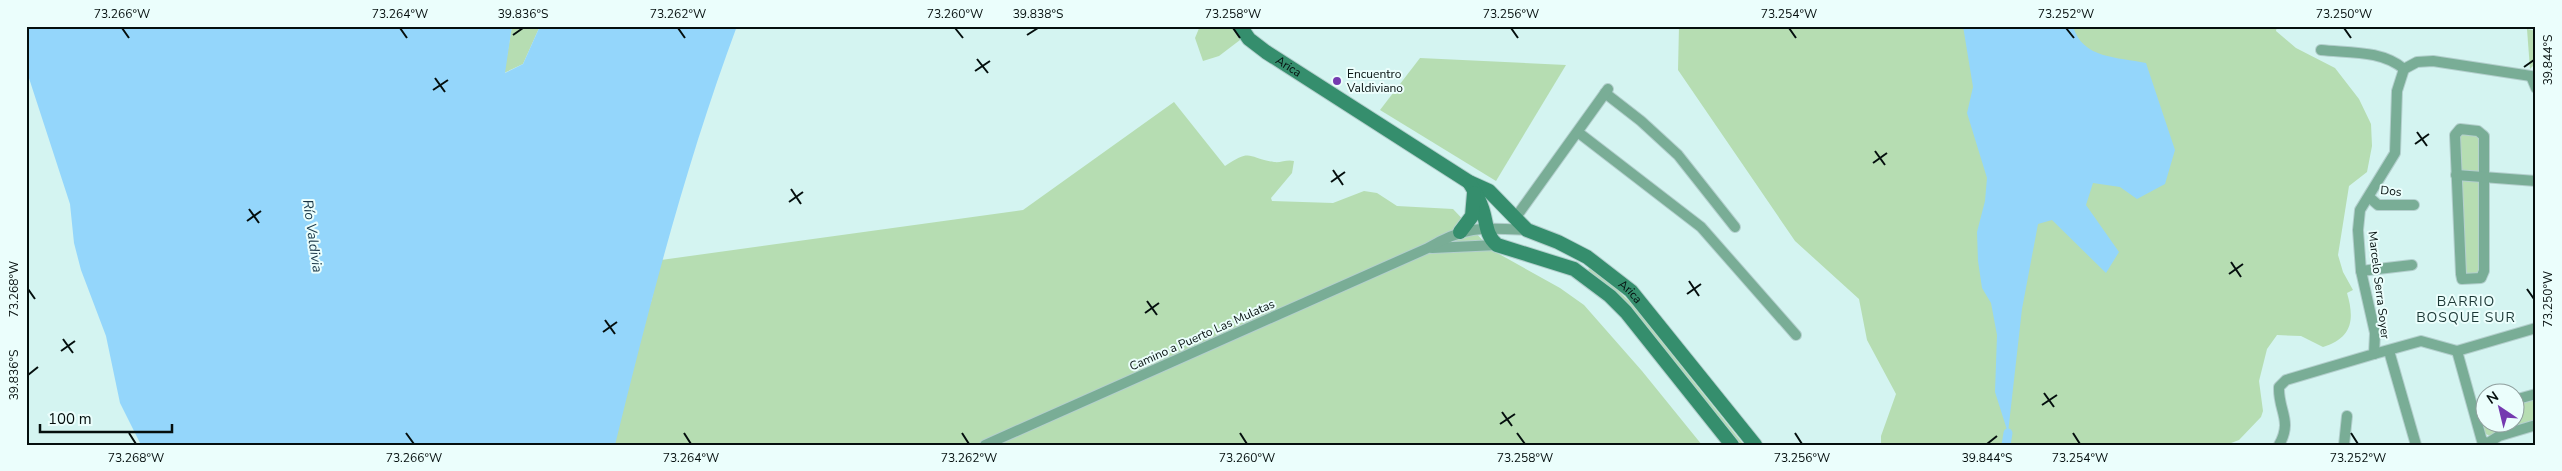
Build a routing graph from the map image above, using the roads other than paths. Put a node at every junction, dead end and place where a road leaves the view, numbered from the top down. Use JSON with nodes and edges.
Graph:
{"nodes":[{"id":1,"x":1240,"y":26,"type":"edge"},
{"id":2,"x":2321,"y":50,"type":"dead end"},
{"id":3,"x":2404,"y":69,"type":"junction"},
{"id":4,"x":2533,"y":73,"type":"edge"},
{"id":5,"x":2536,"y":88,"type":"edge"},
{"id":6,"x":1579,"y":133,"type":"junction"},
{"id":7,"x":2456,"y":176,"type":"junction"},
{"id":8,"x":2484,"y":177,"type":"junction"},
{"id":9,"x":2536,"y":181,"type":"edge"},
{"id":10,"x":1471,"y":186,"type":"junction"},
{"id":11,"x":2368,"y":197,"type":"junction"},
{"id":12,"x":2414,"y":205,"type":"dead end"},
{"id":13,"x":1516,"y":217,"type":"junction"},
{"id":14,"x":1735,"y":227,"type":"dead end"},
{"id":15,"x":1486,"y":228,"type":"junction"},
{"id":16,"x":1527,"y":230,"type":"junction"},
{"id":17,"x":1460,"y":232,"type":"junction"},
{"id":18,"x":1497,"y":245,"type":"junction"},
{"id":19,"x":1428,"y":248,"type":"junction"},
{"id":20,"x":2412,"y":265,"type":"dead end"},
{"id":21,"x":2362,"y":271,"type":"junction"},
{"id":22,"x":2536,"y":328,"type":"edge"},
{"id":23,"x":1796,"y":335,"type":"dead end"},
{"id":24,"x":2389,"y":351,"type":"junction"},
{"id":25,"x":2457,"y":351,"type":"junction"},
{"id":26,"x":2374,"y":354,"type":"junction"},
{"id":27,"x":2474,"y":394,"type":"edge"},
{"id":28,"x":2347,"y":416,"type":"dead end"},
{"id":29,"x":2536,"y":425,"type":"edge"},
{"id":30,"x":2524,"y":429,"type":"edge"},
{"id":31,"x":2482,"y":434,"type":"edge"},
{"id":32,"x":2506,"y":434,"type":"edge"},
{"id":33,"x":985,"y":445,"type":"edge"},
{"id":34,"x":1732,"y":445,"type":"edge"},
{"id":35,"x":1755,"y":445,"type":"edge"},
{"id":36,"x":2279,"y":445,"type":"edge"},
{"id":37,"x":2344,"y":445,"type":"edge"},
{"id":38,"x":2416,"y":445,"type":"edge"}],
"edges":[{"from":1,"to":10,"type":"main road","name":"Arica"},
{"from":2,"to":3,"type":"street"},
{"from":3,"to":4,"type":"street"},
{"from":3,"to":11,"type":"street","name":"Marcelo Serra Soyer"},
{"from":4,"to":5,"type":"street"},
{"from":6,"to":13,"type":"street"},
{"from":6,"to":14,"type":"street"},
{"from":6,"to":23,"type":"street"},
{"from":7,"to":8,"type":"street"},
{"from":7,"to":8,"type":"street"},
{"from":7,"to":8,"type":"street"},
{"from":8,"to":9,"type":"street"},
{"from":10,"to":13,"type":"main road","name":"Arica"},
{"from":10,"to":15,"type":"main road"},
{"from":10,"to":17,"type":"main road"},
{"from":11,"to":12,"type":"street","name":"Dos"},
{"from":11,"to":21,"type":"street","name":"Marcelo Serra Soyer"},
{"from":13,"to":16,"type":"main road","name":"Arica"},
{"from":15,"to":16,"type":"street","name":"Camino a Puerto Las Mulatas"},
{"from":15,"to":17,"type":"street","name":"Camino a Puerto Las Mulatas"},
{"from":15,"to":18,"type":"main road"},
{"from":16,"to":35,"type":"main road","name":"Arica"},
{"from":17,"to":19,"type":"street","name":"Camino a Puerto Las Mulatas"},
{"from":18,"to":19,"type":"street","name":"Camino a Puerto Las Mulatas"},
{"from":18,"to":34,"type":"main road","name":"Arica"},
{"from":19,"to":33,"type":"street","name":"Camino a Puerto Las Mulatas"},
{"from":20,"to":21,"type":"street"},
{"from":21,"to":26,"type":"street","name":"Marcelo Serra Soyer"},
{"from":22,"to":25,"type":"street"},
{"from":24,"to":25,"type":"street"},
{"from":24,"to":26,"type":"street"},
{"from":24,"to":38,"type":"street"},
{"from":25,"to":27,"type":"street"},
{"from":26,"to":36,"type":"street","name":"Marcelo Serra Soyer"},
{"from":28,"to":37,"type":"street"},
{"from":29,"to":30,"type":"street"},
{"from":31,"to":32,"type":"street"}]}
